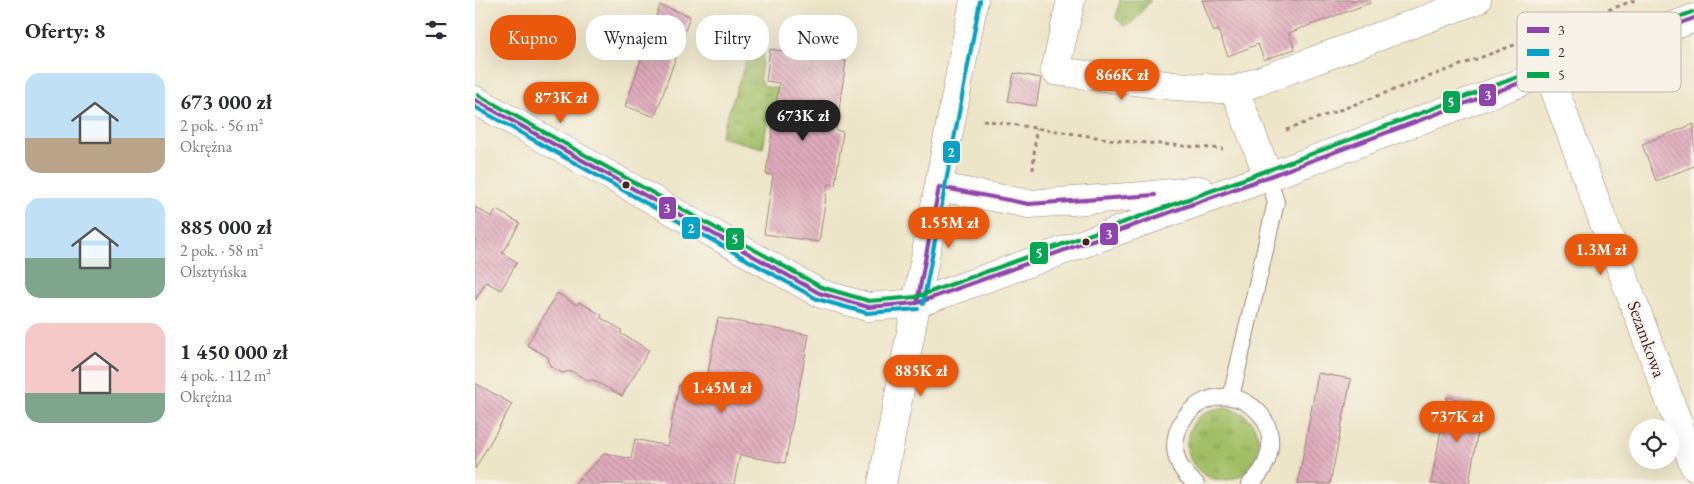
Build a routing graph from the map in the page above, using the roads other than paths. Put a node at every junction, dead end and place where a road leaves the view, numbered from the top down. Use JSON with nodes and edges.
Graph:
{"nodes":[{"id":1,"x":974,"y":0,"type":"edge"},
{"id":2,"x":1071,"y":0,"type":"edge"},
{"id":3,"x":1477,"y":0,"type":"edge"},
{"id":4,"x":1694,"y":18,"type":"edge"},
{"id":5,"x":1681,"y":23,"type":"edge"},
{"id":6,"x":1517,"y":84,"type":"edge"},
{"id":7,"x":1235,"y":90,"type":"junction"},
{"id":8,"x":1555,"y":92,"type":"edge"},
{"id":9,"x":475,"y":100,"type":"edge"},
{"id":10,"x":1257,"y":180,"type":"junction"},
{"id":11,"x":939,"y":187,"type":"junction"},
{"id":12,"x":917,"y":303,"type":"junction"},
{"id":13,"x":1231,"y":397,"type":"junction"},
{"id":14,"x":1694,"y":466,"type":"edge"},
{"id":15,"x":882,"y":484,"type":"edge"},
{"id":16,"x":1196,"y":484,"type":"edge"},
{"id":17,"x":1250,"y":484,"type":"edge"}],
"edges":[{"from":1,"to":11,"type":"street"},
{"from":2,"to":7,"type":"street"},
{"from":3,"to":7,"type":"street"},
{"from":4,"to":5,"type":"street"},
{"from":6,"to":10,"type":"street"},
{"from":7,"to":10,"type":"street"},
{"from":8,"to":14,"type":"street","name":"Sezamkowa"},
{"from":9,"to":12,"type":"street"},
{"from":10,"to":11,"type":"street"},
{"from":10,"to":12,"type":"street"},
{"from":10,"to":13,"type":"lane"},
{"from":11,"to":12,"type":"street"},
{"from":12,"to":15,"type":"street"},
{"from":13,"to":16,"type":"lane"},
{"from":13,"to":17,"type":"lane"}]}
